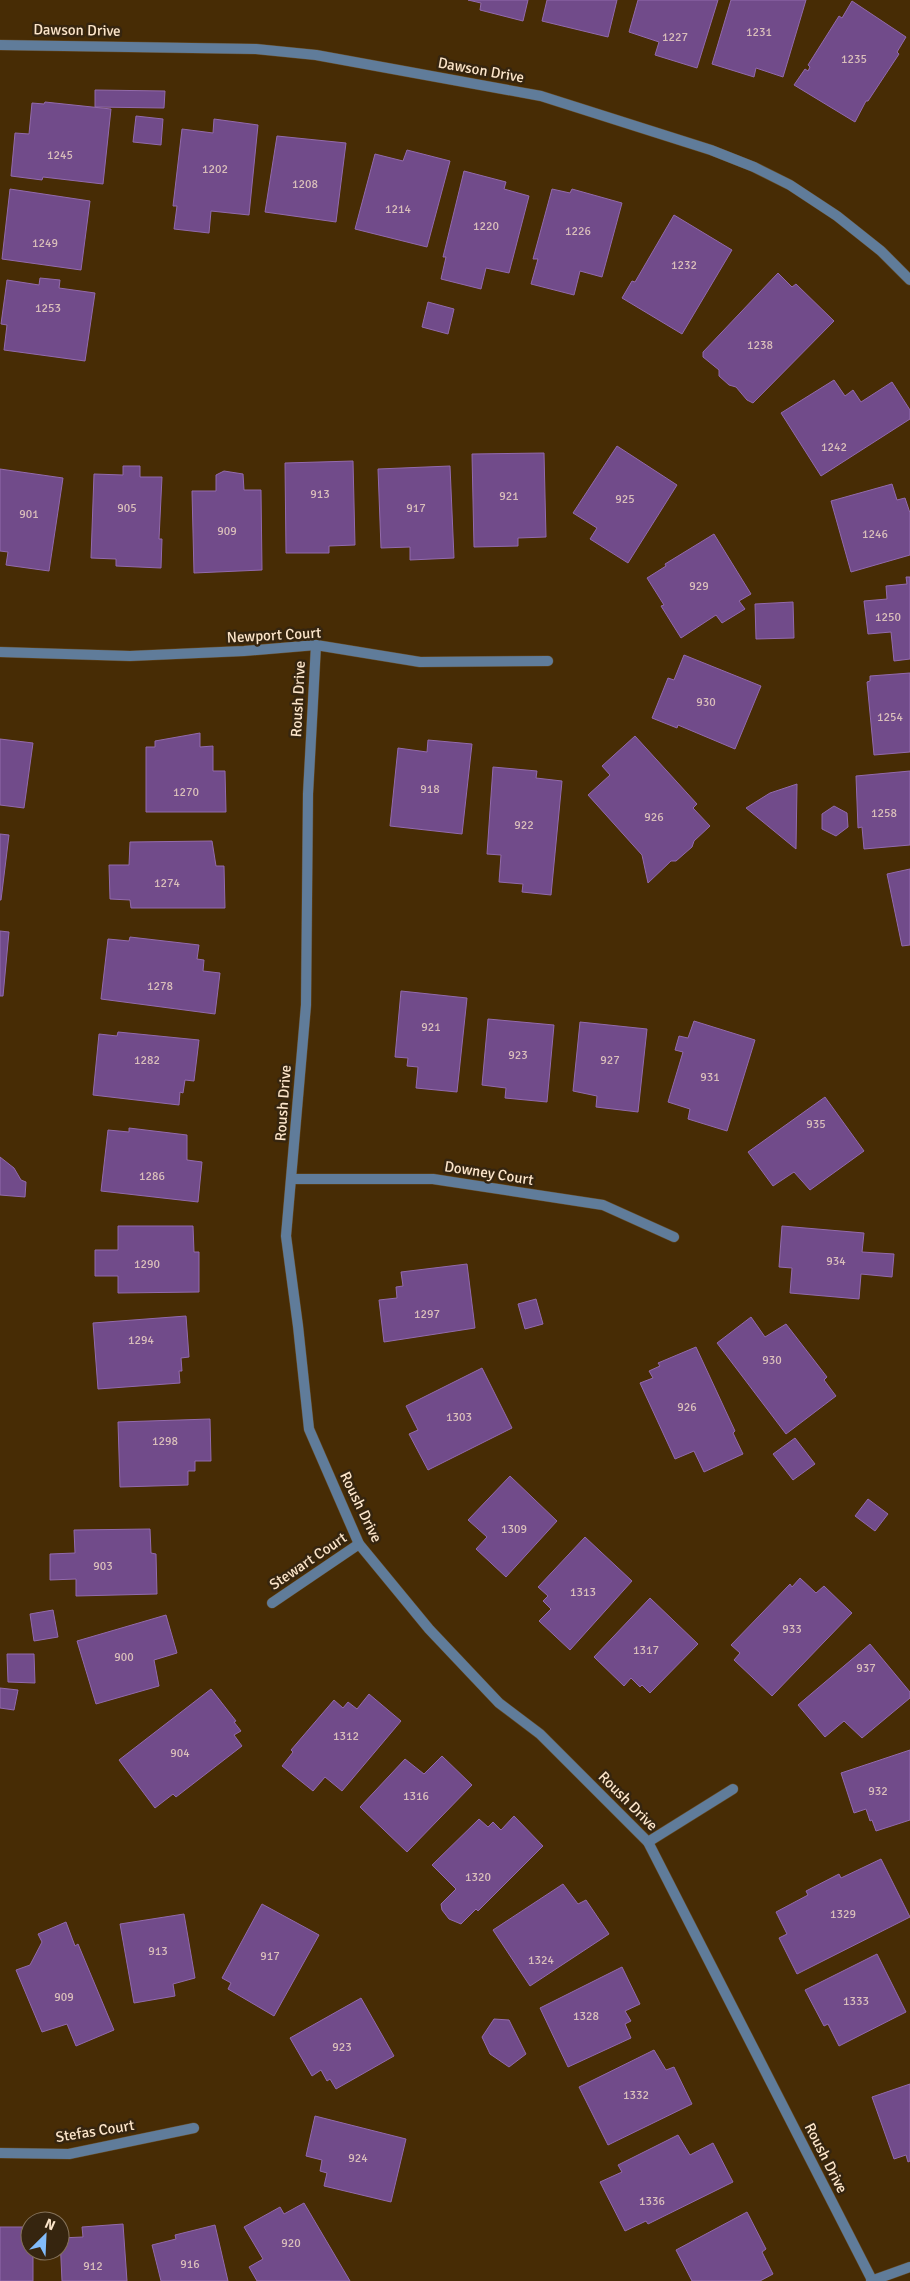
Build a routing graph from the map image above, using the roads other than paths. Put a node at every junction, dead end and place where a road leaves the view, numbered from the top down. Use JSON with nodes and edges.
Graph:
{"nodes":[{"id":1,"x":0,"y":45,"type":"edge"},
{"id":2,"x":910,"y":280,"type":"edge"},
{"id":3,"x":316,"y":645,"type":"junction"},
{"id":4,"x":0,"y":652,"type":"edge"},
{"id":5,"x":548,"y":661,"type":"dead end"},
{"id":6,"x":292,"y":1179,"type":"junction"},
{"id":7,"x":674,"y":1237,"type":"dead end"},
{"id":8,"x":360,"y":1544,"type":"junction"},
{"id":9,"x":272,"y":1603,"type":"dead end"},
{"id":10,"x":733,"y":1789,"type":"dead end"},
{"id":11,"x":648,"y":1842,"type":"junction"},
{"id":12,"x":194,"y":2128,"type":"dead end"},
{"id":13,"x":0,"y":2153,"type":"edge"},
{"id":14,"x":910,"y":2267,"type":"edge"},
{"id":15,"x":871,"y":2281,"type":"edge"}],
"edges":[{"from":1,"to":2,"type":"street","name":"Dawson Drive"},
{"from":3,"to":4,"type":"street","name":"Newport Court"},
{"from":3,"to":5,"type":"street","name":"Newport Court"},
{"from":3,"to":6,"type":"street","name":"Roush Drive"},
{"from":6,"to":7,"type":"street","name":"Downey Court"},
{"from":6,"to":8,"type":"street","name":"Roush Drive"},
{"from":8,"to":9,"type":"street","name":"Stewart Court"},
{"from":8,"to":11,"type":"street","name":"Roush Drive"},
{"from":10,"to":11,"type":"street"},
{"from":11,"to":15,"type":"street","name":"Roush Drive"},
{"from":12,"to":13,"type":"street","name":"Stefas Court"},
{"from":14,"to":15,"type":"street"}]}
